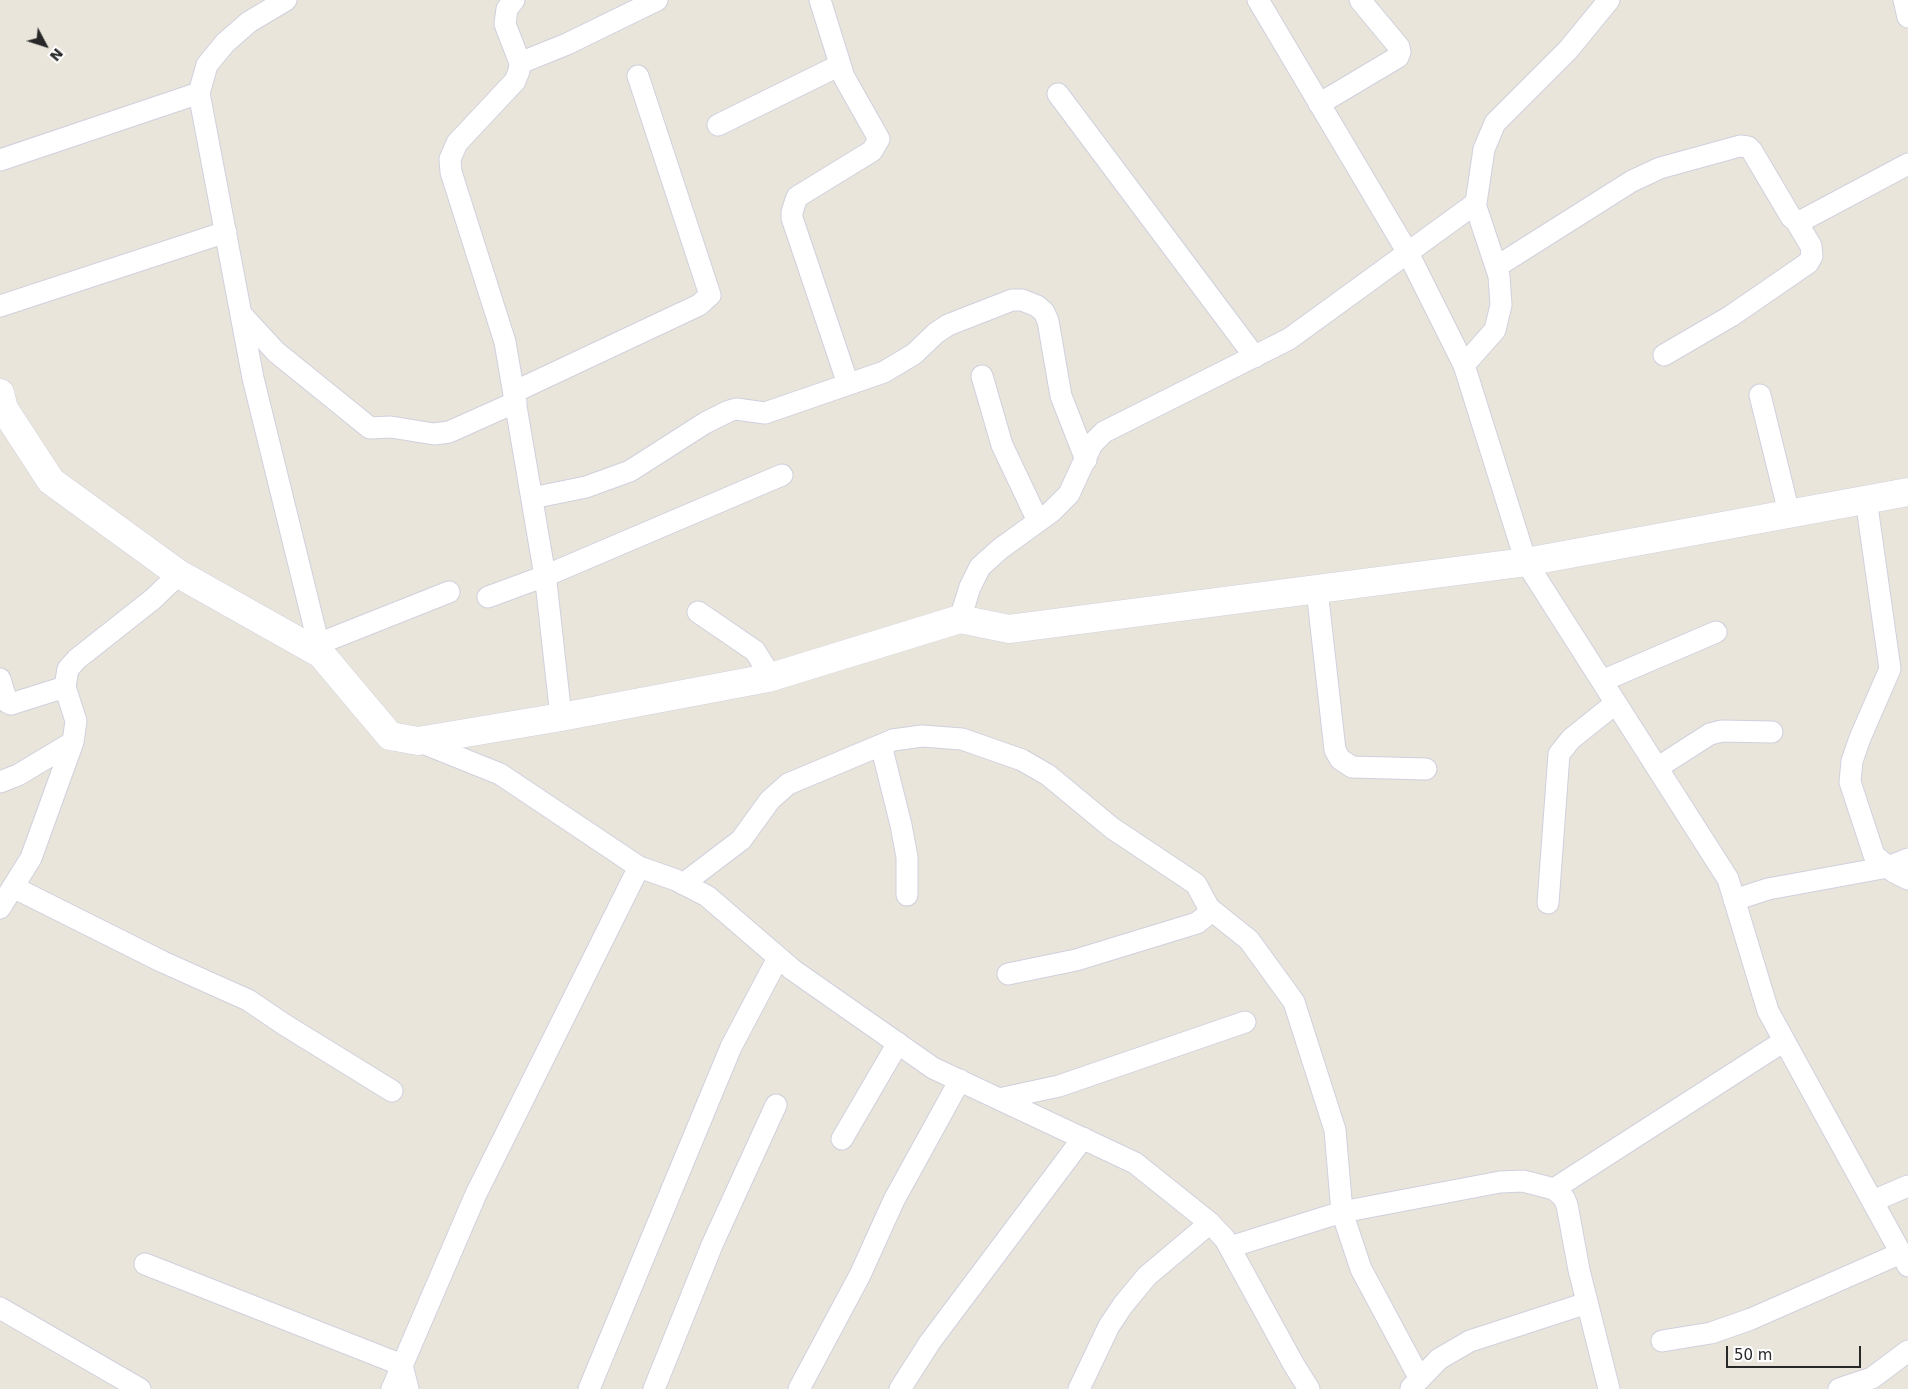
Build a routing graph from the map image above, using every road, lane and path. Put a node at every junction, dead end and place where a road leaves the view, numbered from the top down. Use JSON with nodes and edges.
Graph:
{"nodes":[{"id":1,"x":286,"y":0,"type":"edge"},
{"id":2,"x":514,"y":0,"type":"edge"},
{"id":3,"x":657,"y":0,"type":"edge"},
{"id":4,"x":820,"y":0,"type":"edge"},
{"id":5,"x":1258,"y":0,"type":"edge"},
{"id":6,"x":1360,"y":0,"type":"edge"},
{"id":7,"x":1609,"y":0,"type":"edge"},
{"id":8,"x":1904,"y":0,"type":"edge"},
{"id":9,"x":1908,"y":17,"type":"edge"},
{"id":10,"x":520,"y":63,"type":"junction"},
{"id":11,"x":840,"y":65,"type":"junction"},
{"id":12,"x":638,"y":76,"type":"dead end"},
{"id":13,"x":200,"y":93,"type":"junction"},
{"id":14,"x":1058,"y":94,"type":"dead end"},
{"id":15,"x":1319,"y":104,"type":"junction"},
{"id":16,"x":718,"y":125,"type":"dead end"},
{"id":17,"x":0,"y":160,"type":"edge"},
{"id":18,"x":1908,"y":164,"type":"edge"},
{"id":19,"x":1475,"y":204,"type":"junction"},
{"id":20,"x":1796,"y":221,"type":"junction"},
{"id":21,"x":226,"y":232,"type":"junction"},
{"id":22,"x":1408,"y":253,"type":"junction"},
{"id":23,"x":1496,"y":267,"type":"junction"},
{"id":24,"x":0,"y":306,"type":"edge"},
{"id":25,"x":241,"y":313,"type":"junction"},
{"id":26,"x":1664,"y":355,"type":"dead end"},
{"id":27,"x":1255,"y":357,"type":"junction"},
{"id":28,"x":1464,"y":365,"type":"junction"},
{"id":29,"x":982,"y":376,"type":"dead end"},
{"id":30,"x":848,"y":384,"type":"junction"},
{"id":31,"x":1760,"y":395,"type":"dead end"},
{"id":32,"x":515,"y":397,"type":"junction"},
{"id":33,"x":1,"y":403,"type":"edge"},
{"id":34,"x":1086,"y":460,"type":"junction"},
{"id":35,"x":782,"y":475,"type":"dead end"},
{"id":36,"x":1908,"y":492,"type":"edge"},
{"id":37,"x":532,"y":498,"type":"junction"},
{"id":38,"x":1866,"y":499,"type":"junction"},
{"id":39,"x":1789,"y":513,"type":"junction"},
{"id":40,"x":1038,"y":522,"type":"junction"},
{"id":41,"x":1526,"y":562,"type":"junction"},
{"id":42,"x":179,"y":574,"type":"junction"},
{"id":43,"x":545,"y":576,"type":"junction"},
{"id":44,"x":1317,"y":590,"type":"junction"},
{"id":45,"x":449,"y":592,"type":"dead end"},
{"id":46,"x":488,"y":597,"type":"dead end"},
{"id":47,"x":698,"y":612,"type":"dead end"},
{"id":48,"x":960,"y":619,"type":"junction"},
{"id":49,"x":1716,"y":632,"type":"dead end"},
{"id":50,"x":320,"y":649,"type":"junction"},
{"id":51,"x":771,"y":677,"type":"junction"},
{"id":52,"x":0,"y":679,"type":"edge"},
{"id":53,"x":1602,"y":680,"type":"junction"},
{"id":54,"x":65,"y":687,"type":"junction"},
{"id":55,"x":1616,"y":703,"type":"junction"},
{"id":56,"x":561,"y":717,"type":"junction"},
{"id":57,"x":1772,"y":732,"type":"dead end"},
{"id":58,"x":418,"y":741,"type":"junction"},
{"id":59,"x":72,"y":742,"type":"junction"},
{"id":60,"x":881,"y":745,"type":"junction"},
{"id":61,"x":1657,"y":768,"type":"junction"},
{"id":62,"x":1426,"y":769,"type":"dead end"},
{"id":63,"x":0,"y":782,"type":"edge"},
{"id":64,"x":1908,"y":859,"type":"edge"},
{"id":65,"x":639,"y":867,"type":"junction"},
{"id":66,"x":1888,"y":867,"type":"junction"},
{"id":67,"x":1908,"y":879,"type":"edge"},
{"id":68,"x":683,"y":884,"type":"junction"},
{"id":69,"x":13,"y":887,"type":"junction"},
{"id":70,"x":907,"y":895,"type":"dead end"},
{"id":71,"x":1734,"y":900,"type":"junction"},
{"id":72,"x":1548,"y":903,"type":"dead end"},
{"id":73,"x":0,"y":908,"type":"edge"},
{"id":74,"x":1209,"y":908,"type":"junction"},
{"id":75,"x":778,"y":958,"type":"junction"},
{"id":76,"x":1008,"y":974,"type":"dead end"},
{"id":77,"x":1245,"y":1022,"type":"dead end"},
{"id":78,"x":1784,"y":1041,"type":"junction"},
{"id":79,"x":898,"y":1043,"type":"junction"},
{"id":80,"x":960,"y":1080,"type":"junction"},
{"id":81,"x":392,"y":1091,"type":"dead end"},
{"id":82,"x":998,"y":1099,"type":"junction"},
{"id":83,"x":776,"y":1105,"type":"dead end"},
{"id":84,"x":1083,"y":1138,"type":"junction"},
{"id":85,"x":842,"y":1139,"type":"dead end"},
{"id":86,"x":1908,"y":1186,"type":"edge"},
{"id":87,"x":1554,"y":1188,"type":"junction"},
{"id":88,"x":1873,"y":1201,"type":"junction"},
{"id":89,"x":1342,"y":1212,"type":"junction"},
{"id":90,"x":1210,"y":1223,"type":"junction"},
{"id":91,"x":1230,"y":1247,"type":"junction"},
{"id":92,"x":1904,"y":1260,"type":"edge"},
{"id":93,"x":144,"y":1264,"type":"dead end"},
{"id":94,"x":1587,"y":1303,"type":"junction"},
{"id":95,"x":0,"y":1308,"type":"edge"},
{"id":96,"x":1662,"y":1341,"type":"dead end"},
{"id":97,"x":1908,"y":1351,"type":"edge"},
{"id":98,"x":402,"y":1365,"type":"junction"},
{"id":99,"x":1415,"y":1384,"type":"edge"},
{"id":100,"x":1307,"y":1388,"type":"edge"},
{"id":101,"x":140,"y":1389,"type":"edge"},
{"id":102,"x":392,"y":1389,"type":"edge"},
{"id":103,"x":408,"y":1389,"type":"edge"},
{"id":104,"x":588,"y":1389,"type":"edge"},
{"id":105,"x":654,"y":1389,"type":"edge"},
{"id":106,"x":799,"y":1389,"type":"edge"},
{"id":107,"x":900,"y":1389,"type":"edge"},
{"id":108,"x":1078,"y":1389,"type":"edge"},
{"id":109,"x":1610,"y":1389,"type":"edge"},
{"id":110,"x":1839,"y":1389,"type":"edge"}],
"edges":[{"from":1,"to":13,"type":"street"},
{"from":2,"to":10,"type":"street"},
{"from":3,"to":10,"type":"street"},
{"from":4,"to":11,"type":"street"},
{"from":5,"to":15,"type":"street"},
{"from":6,"to":15,"type":"street"},
{"from":7,"to":19,"type":"street"},
{"from":8,"to":9,"type":"street"},
{"from":10,"to":32,"type":"street"},
{"from":11,"to":16,"type":"street"},
{"from":11,"to":30,"type":"street"},
{"from":12,"to":32,"type":"street"},
{"from":13,"to":17,"type":"street"},
{"from":13,"to":21,"type":"street"},
{"from":14,"to":27,"type":"street"},
{"from":15,"to":22,"type":"street"},
{"from":18,"to":20,"type":"street"},
{"from":19,"to":22,"type":"street"},
{"from":19,"to":23,"type":"street"},
{"from":20,"to":23,"type":"street"},
{"from":20,"to":26,"type":"street"},
{"from":21,"to":24,"type":"street"},
{"from":21,"to":25,"type":"street"},
{"from":22,"to":27,"type":"street"},
{"from":22,"to":28,"type":"street"},
{"from":23,"to":28,"type":"street"},
{"from":25,"to":32,"type":"street"},
{"from":25,"to":50,"type":"street"},
{"from":27,"to":34,"type":"street"},
{"from":28,"to":41,"type":"street"},
{"from":29,"to":40,"type":"street"},
{"from":30,"to":34,"type":"street"},
{"from":30,"to":37,"type":"street"},
{"from":31,"to":39,"type":"street"},
{"from":32,"to":37,"type":"street"},
{"from":33,"to":42,"type":"street"},
{"from":34,"to":40,"type":"street"},
{"from":35,"to":43,"type":"street"},
{"from":36,"to":38,"type":"street"},
{"from":37,"to":43,"type":"street"},
{"from":38,"to":39,"type":"street"},
{"from":38,"to":66,"type":"street"},
{"from":39,"to":41,"type":"street"},
{"from":40,"to":48,"type":"street"},
{"from":41,"to":44,"type":"street"},
{"from":41,"to":53,"type":"street"},
{"from":42,"to":50,"type":"street"},
{"from":42,"to":54,"type":"street"},
{"from":43,"to":46,"type":"street"},
{"from":43,"to":56,"type":"street"},
{"from":44,"to":48,"type":"street"},
{"from":44,"to":62,"type":"street"},
{"from":45,"to":50,"type":"street"},
{"from":47,"to":51,"type":"street"},
{"from":48,"to":51,"type":"street"},
{"from":49,"to":53,"type":"street"},
{"from":50,"to":58,"type":"street"},
{"from":51,"to":56,"type":"street"},
{"from":52,"to":54,"type":"street"},
{"from":53,"to":55,"type":"street"},
{"from":54,"to":59,"type":"street"},
{"from":55,"to":61,"type":"street"},
{"from":55,"to":72,"type":"street"},
{"from":56,"to":58,"type":"street"},
{"from":57,"to":61,"type":"street"},
{"from":58,"to":65,"type":"street"},
{"from":59,"to":63,"type":"street"},
{"from":59,"to":69,"type":"street"},
{"from":60,"to":68,"type":"street"},
{"from":60,"to":70,"type":"street"},
{"from":60,"to":74,"type":"street"},
{"from":61,"to":71,"type":"street"},
{"from":64,"to":66,"type":"street"},
{"from":65,"to":68,"type":"street"},
{"from":65,"to":98,"type":"street"},
{"from":66,"to":67,"type":"street"},
{"from":66,"to":71,"type":"street"},
{"from":68,"to":75,"type":"street"},
{"from":69,"to":73,"type":"street"},
{"from":69,"to":81,"type":"street"},
{"from":71,"to":78,"type":"street"},
{"from":74,"to":76,"type":"street"},
{"from":74,"to":89,"type":"street"},
{"from":75,"to":79,"type":"street"},
{"from":75,"to":104,"type":"street"},
{"from":77,"to":82,"type":"street"},
{"from":78,"to":87,"type":"street"},
{"from":78,"to":88,"type":"street"},
{"from":79,"to":80,"type":"street"},
{"from":79,"to":85,"type":"street"},
{"from":80,"to":82,"type":"street"},
{"from":80,"to":106,"type":"street"},
{"from":82,"to":84,"type":"street"},
{"from":83,"to":105,"type":"street"},
{"from":84,"to":90,"type":"street"},
{"from":84,"to":107,"type":"street"},
{"from":86,"to":88,"type":"street"},
{"from":87,"to":89,"type":"street"},
{"from":87,"to":94,"type":"street"},
{"from":88,"to":92,"type":"street"},
{"from":89,"to":91,"type":"street"},
{"from":89,"to":99,"type":"street"},
{"from":90,"to":91,"type":"street"},
{"from":90,"to":108,"type":"street"},
{"from":91,"to":100,"type":"street"},
{"from":92,"to":96,"type":"street"},
{"from":93,"to":98,"type":"street"},
{"from":94,"to":99,"type":"street"},
{"from":94,"to":109,"type":"street"},
{"from":95,"to":101,"type":"street"},
{"from":97,"to":110,"type":"street"},
{"from":98,"to":102,"type":"street"},
{"from":98,"to":103,"type":"street"}]}
